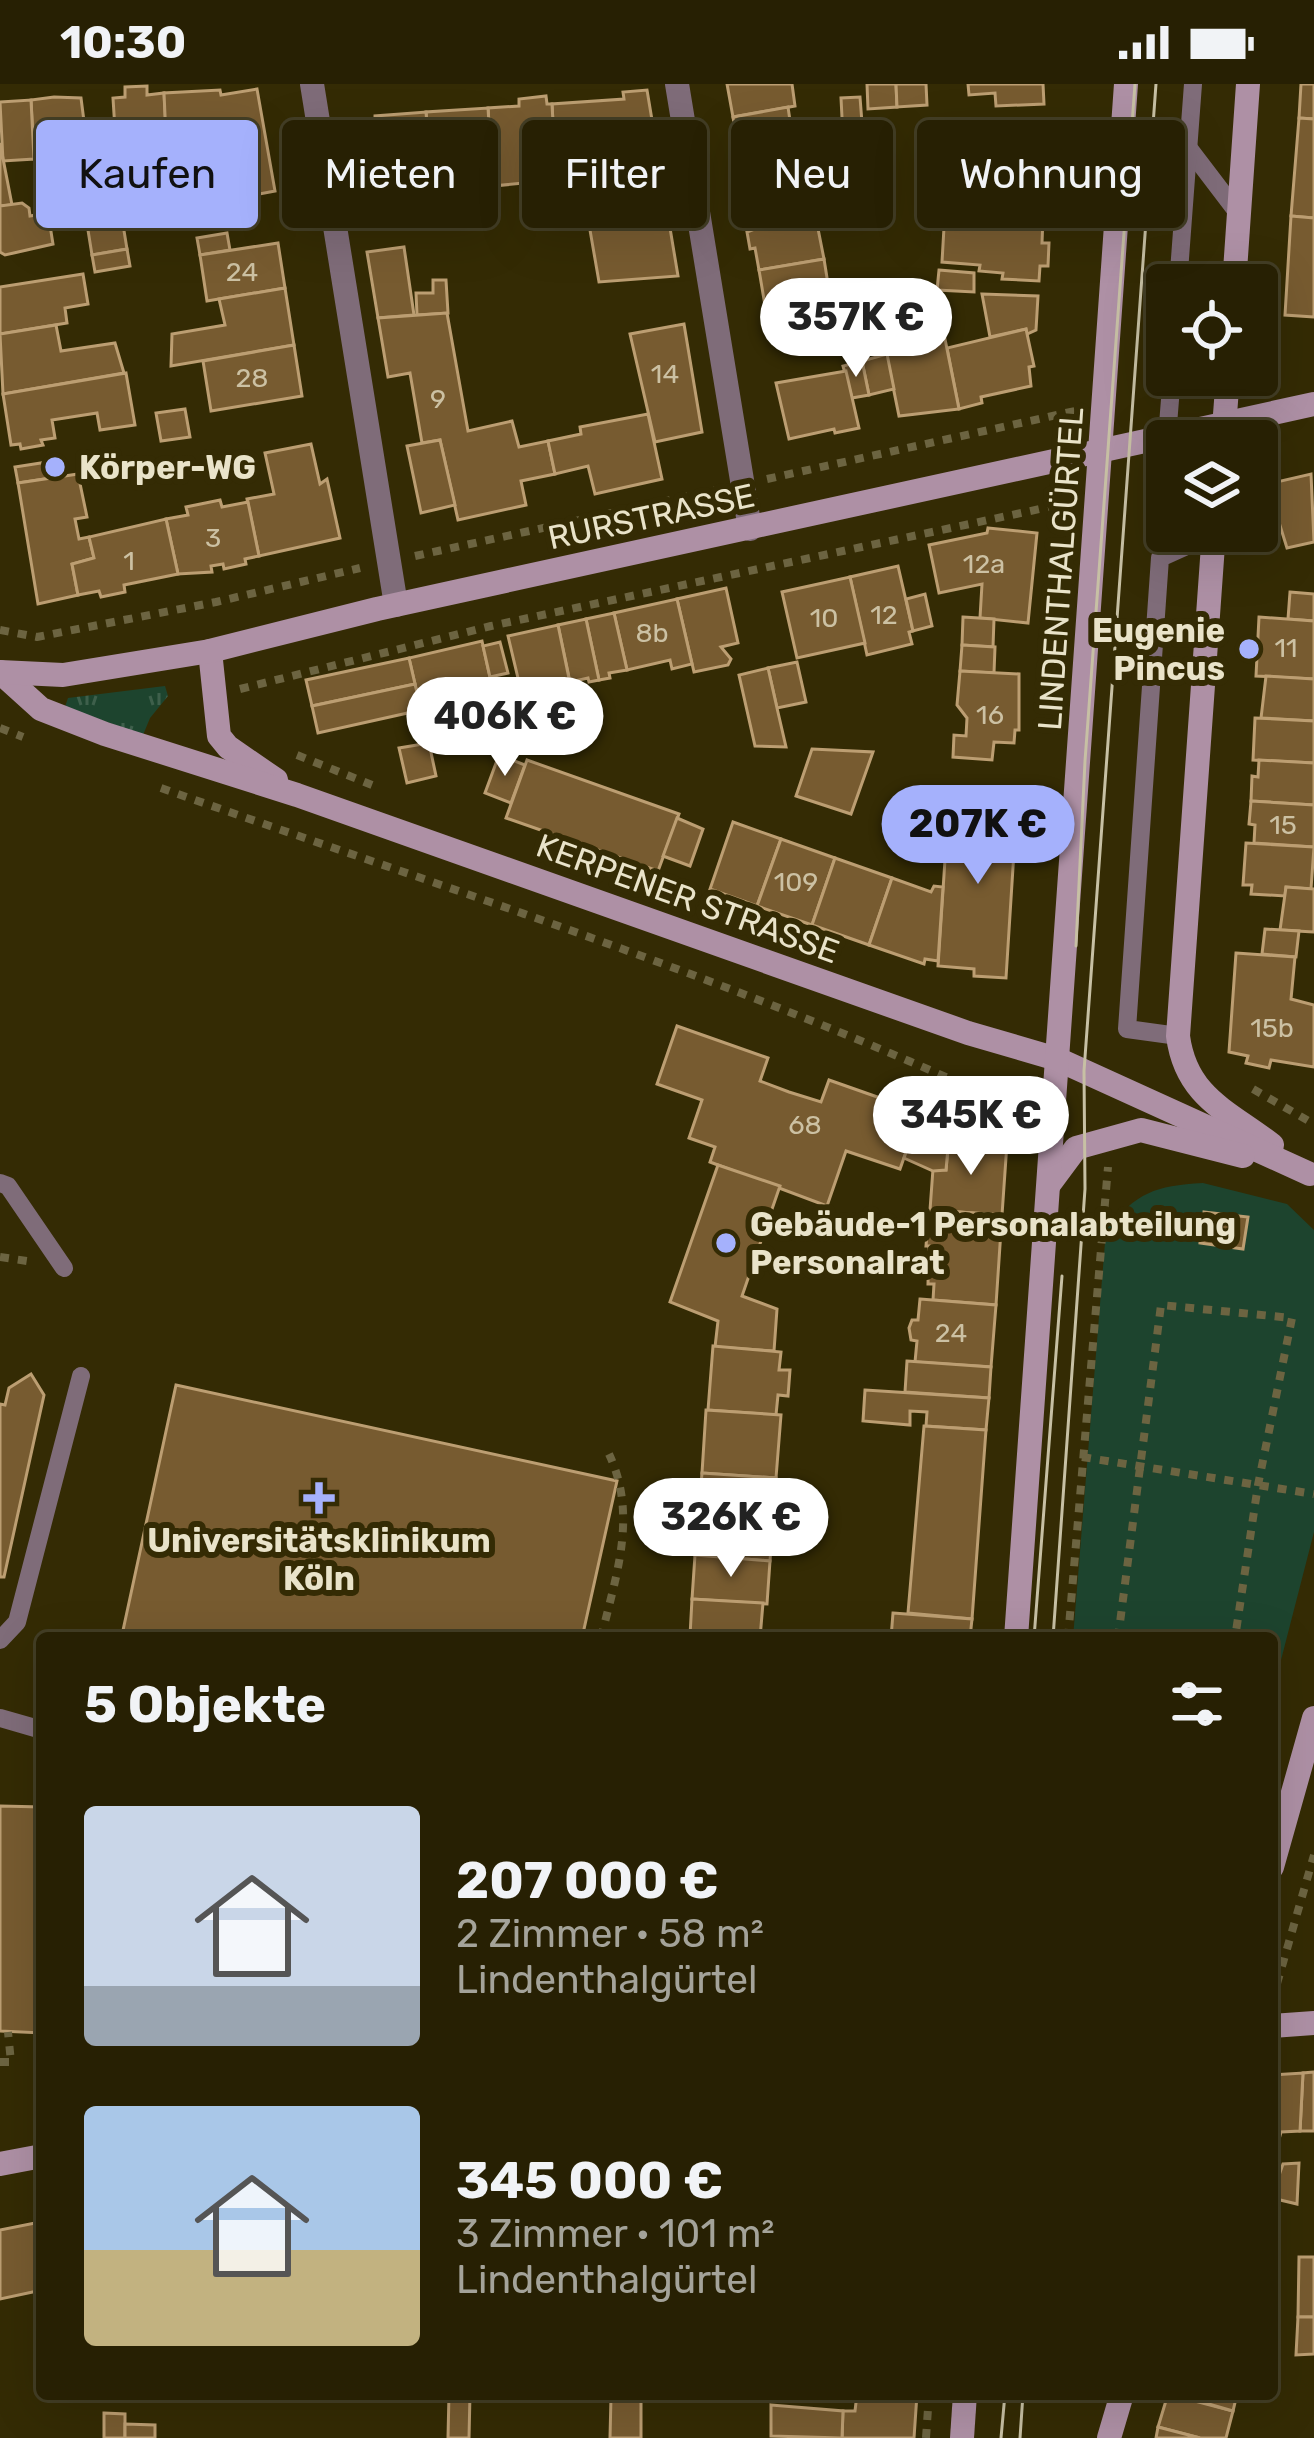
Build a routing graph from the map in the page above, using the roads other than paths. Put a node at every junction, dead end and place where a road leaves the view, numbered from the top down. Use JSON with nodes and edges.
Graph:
{"nodes":[{"id":1,"x":312,"y":84,"type":"edge"},
{"id":2,"x":677,"y":84,"type":"edge"},
{"id":3,"x":1126,"y":84,"type":"edge"},
{"id":4,"x":1193,"y":84,"type":"edge"},
{"id":5,"x":1248,"y":84,"type":"edge"},
{"id":6,"x":1187,"y":146,"type":"junction"},
{"id":7,"x":1238,"y":213,"type":"junction"},
{"id":8,"x":1179,"y":264,"type":"edge"},
{"id":9,"x":1235,"y":264,"type":"edge"},
{"id":10,"x":1314,"y":404,"type":"edge"},
{"id":11,"x":1263,"y":420,"type":"edge"},
{"id":12,"x":1146,"y":441,"type":"edge"},
{"id":13,"x":1103,"y":449,"type":"junction"},
{"id":14,"x":750,"y":530,"type":"junction"},
{"id":15,"x":1172,"y":552,"type":"edge"},
{"id":16,"x":1213,"y":552,"type":"edge"},
{"id":17,"x":396,"y":605,"type":"junction"},
{"id":18,"x":210,"y":651,"type":"junction"},
{"id":19,"x":0,"y":672,"type":"edge"},
{"id":20,"x":297,"y":795,"type":"junction"},
{"id":21,"x":1178,"y":1036,"type":"junction"},
{"id":22,"x":1057,"y":1059,"type":"junction"},
{"id":23,"x":1312,"y":1175,"type":"edge"},
{"id":24,"x":0,"y":1184,"type":"edge"},
{"id":25,"x":1048,"y":1186,"type":"junction"},
{"id":26,"x":64,"y":1268,"type":"dead end"},
{"id":27,"x":81,"y":1376,"type":"dead end"},
{"id":28,"x":9,"y":1620,"type":"edge"},
{"id":29,"x":1016,"y":1632,"type":"edge"},
{"id":30,"x":0,"y":1640,"type":"edge"},
{"id":31,"x":0,"y":1718,"type":"edge"},
{"id":32,"x":1314,"y":1718,"type":"edge"},
{"id":33,"x":36,"y":1728,"type":"edge"},
{"id":34,"x":1278,"y":1846,"type":"edge"},
{"id":35,"x":1314,"y":2023,"type":"edge"},
{"id":36,"x":1278,"y":2026,"type":"edge"},
{"id":37,"x":36,"y":2157,"type":"edge"},
{"id":38,"x":0,"y":2164,"type":"edge"},
{"id":39,"x":965,"y":2400,"type":"edge"},
{"id":40,"x":1120,"y":2400,"type":"edge"},
{"id":41,"x":962,"y":2438,"type":"edge"},
{"id":42,"x":1109,"y":2438,"type":"edge"}],
"edges":[{"from":1,"to":17,"type":"street"},
{"from":2,"to":14,"type":"street"},
{"from":3,"to":13,"type":"main road","name":"LINDENTHALGÜRTEL"},
{"from":4,"to":6,"type":"lane"},
{"from":5,"to":7,"type":"main road"},
{"from":6,"to":7,"type":"lane"},
{"from":6,"to":8,"type":"lane"},
{"from":7,"to":9,"type":"main road"},
{"from":10,"to":11,"type":"main road","name":"RURSTRASSE"},
{"from":12,"to":13,"type":"main road","name":"RURSTRASSE"},
{"from":13,"to":14,"type":"main road","name":"RURSTRASSE"},
{"from":13,"to":22,"type":"main road","name":"LINDENTHALGÜRTEL"},
{"from":14,"to":17,"type":"main road","name":"RURSTRASSE"},
{"from":15,"to":21,"type":"lane"},
{"from":16,"to":21,"type":"main road"},
{"from":17,"to":18,"type":"main road","name":"RURSTRASSE"},
{"from":18,"to":19,"type":"main road","name":"RURSTRASSE"},
{"from":18,"to":20,"type":"main road","name":"KERPENER STRASSE"},
{"from":19,"to":20,"type":"main road","name":"KERPENER STRASSE"},
{"from":20,"to":22,"type":"main road","name":"KERPENER STRASSE"},
{"from":21,"to":23,"type":"main road"},
{"from":22,"to":23,"type":"main road"},
{"from":22,"to":25,"type":"main road","name":"LINDENTHALGÜRTEL"},
{"from":23,"to":25,"type":"main road"},
{"from":24,"to":26,"type":"lane"},
{"from":25,"to":29,"type":"main road","name":"LINDENTHALGÜRTEL"},
{"from":27,"to":28,"type":"lane"},
{"from":28,"to":30,"type":"lane"},
{"from":31,"to":33,"type":"lane"},
{"from":32,"to":34,"type":"main road"},
{"from":35,"to":36,"type":"main road"},
{"from":37,"to":38,"type":"main road"},
{"from":39,"to":41,"type":"main road"},
{"from":40,"to":42,"type":"main road"}]}
